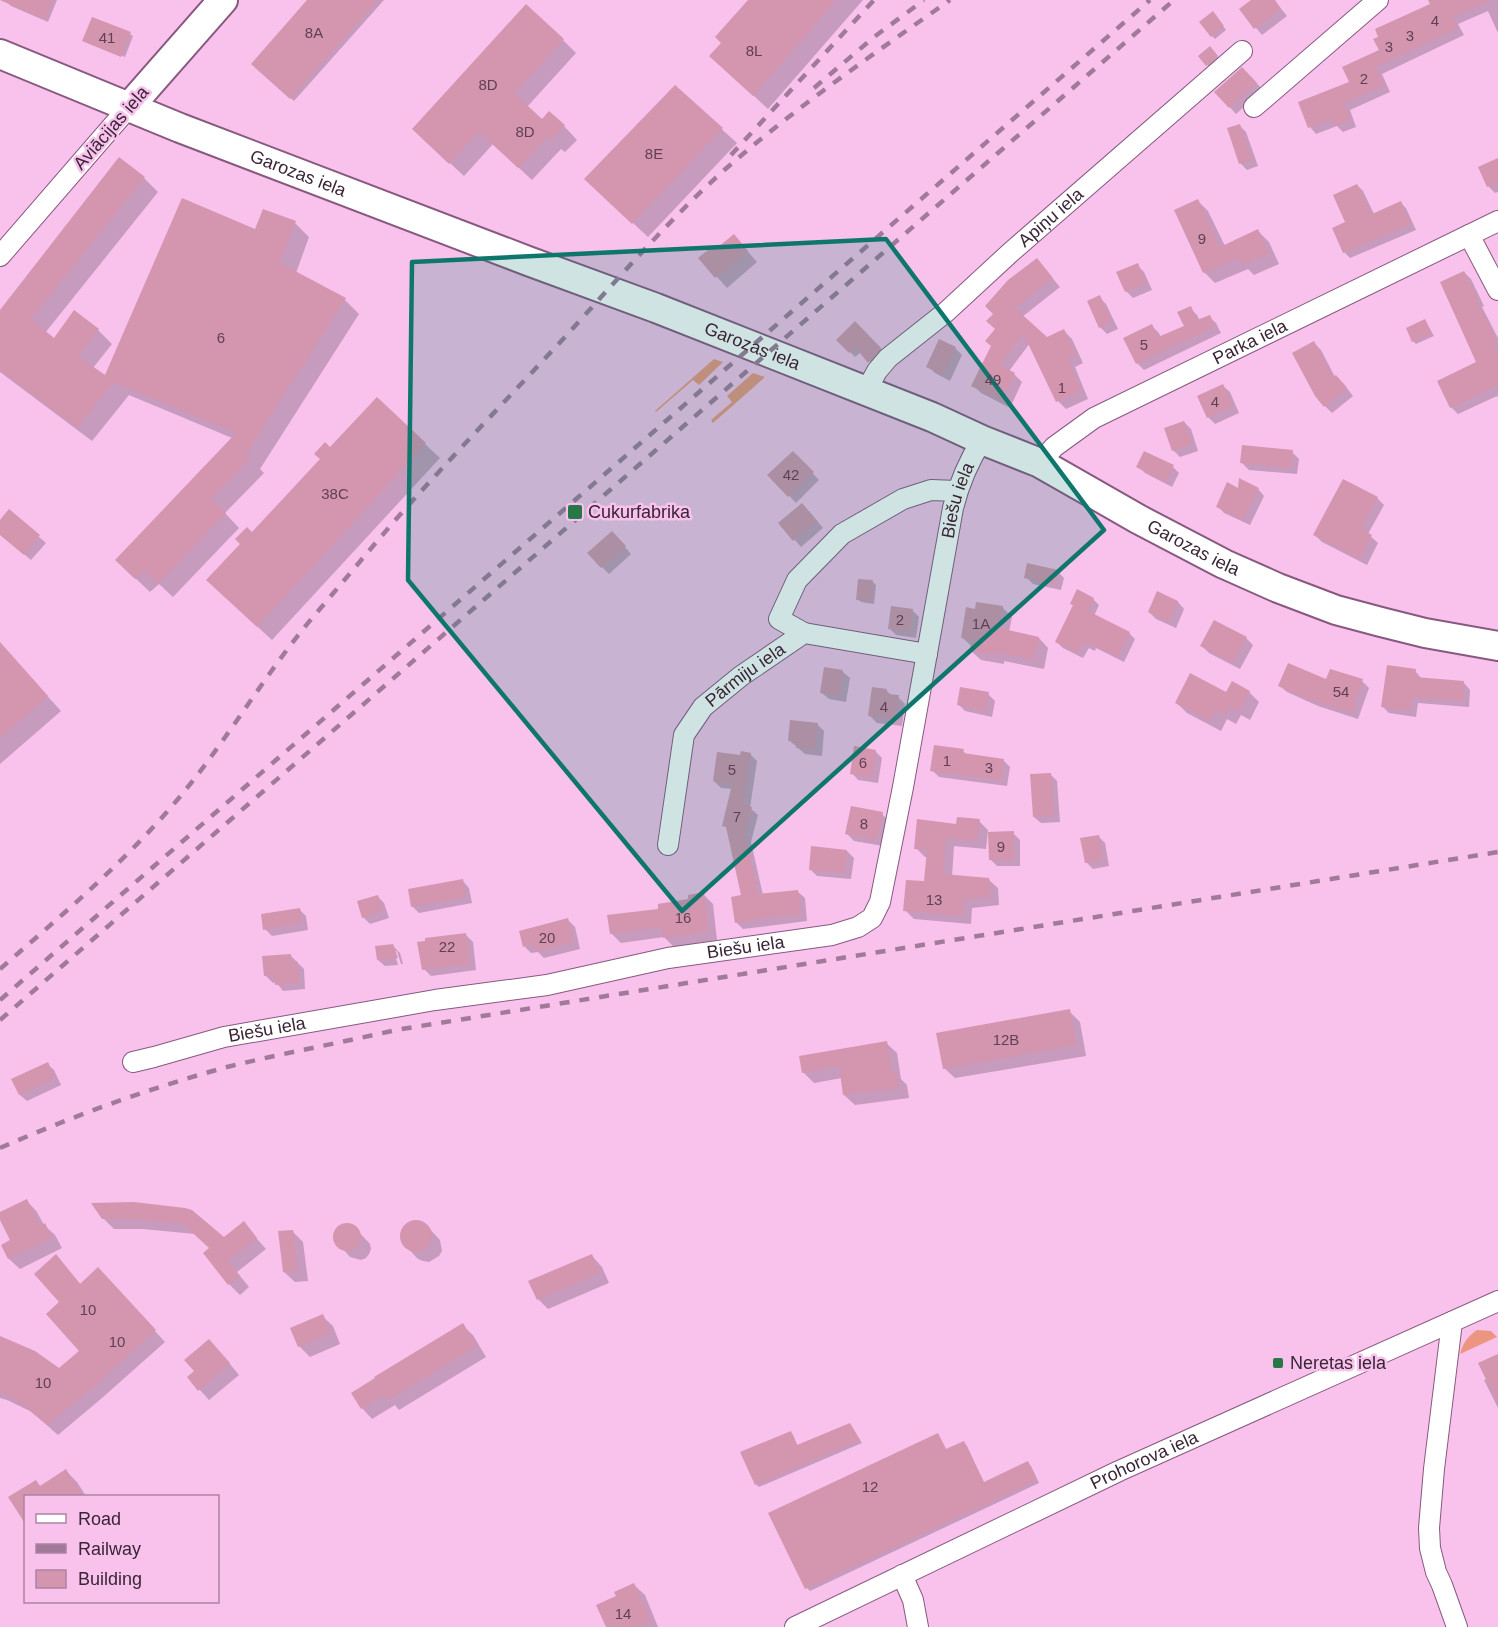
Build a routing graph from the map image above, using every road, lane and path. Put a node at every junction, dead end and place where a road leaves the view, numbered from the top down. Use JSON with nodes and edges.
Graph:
{"nodes":[{"id":1,"x":223,"y":0,"type":"edge"},
{"id":2,"x":1378,"y":0,"type":"edge"},
{"id":3,"x":1242,"y":51,"type":"dead end"},
{"id":4,"x":0,"y":54,"type":"edge"},
{"id":5,"x":129,"y":107,"type":"junction"},
{"id":6,"x":1254,"y":107,"type":"dead end"},
{"id":7,"x":1498,"y":221,"type":"edge"},
{"id":8,"x":1469,"y":234,"type":"junction"},
{"id":9,"x":0,"y":256,"type":"edge"},
{"id":10,"x":1498,"y":290,"type":"edge"},
{"id":11,"x":866,"y":391,"type":"junction"},
{"id":12,"x":982,"y":440,"type":"junction"},
{"id":13,"x":1040,"y":463,"type":"junction"},
{"id":14,"x":957,"y":491,"type":"junction"},
{"id":15,"x":804,"y":633,"type":"junction"},
{"id":16,"x":1498,"y":646,"type":"edge"},
{"id":17,"x":927,"y":654,"type":"junction"},
{"id":18,"x":668,"y":845,"type":"dead end"},
{"id":19,"x":133,"y":1062,"type":"dead end"},
{"id":20,"x":1498,"y":1301,"type":"edge"},
{"id":21,"x":1452,"y":1322,"type":"junction"},
{"id":22,"x":902,"y":1575,"type":"junction"},
{"id":23,"x":795,"y":1627,"type":"edge"},
{"id":24,"x":918,"y":1627,"type":"edge"},
{"id":25,"x":1457,"y":1627,"type":"edge"}],
"edges":[{"from":1,"to":5,"type":"main road","name":"Aviācijas iela"},
{"from":2,"to":6,"type":"street"},
{"from":3,"to":11,"type":"street","name":"Apiņu iela"},
{"from":4,"to":5,"type":"main road","name":"Garozas iela"},
{"from":5,"to":9,"type":"street","name":"Aviācijas iela"},
{"from":5,"to":11,"type":"main road","name":"Garozas iela"},
{"from":7,"to":8,"type":"street","name":"Parka iela"},
{"from":8,"to":10,"type":"street"},
{"from":8,"to":13,"type":"street","name":"Parka iela"},
{"from":11,"to":12,"type":"main road","name":"Garozas iela"},
{"from":12,"to":13,"type":"main road","name":"Garozas iela"},
{"from":12,"to":14,"type":"street","name":"Biešu iela"},
{"from":13,"to":16,"type":"main road","name":"Garozas iela"},
{"from":14,"to":15,"type":"street"},
{"from":14,"to":17,"type":"street","name":"Biešu iela"},
{"from":15,"to":17,"type":"street","name":"Pārmiju iela"},
{"from":15,"to":18,"type":"street","name":"Pārmiju iela"},
{"from":17,"to":19,"type":"street","name":"Biešu iela"},
{"from":20,"to":21,"type":"street","name":"Prohorova iela"},
{"from":21,"to":22,"type":"street","name":"Prohorova iela"},
{"from":21,"to":25,"type":"street"},
{"from":22,"to":23,"type":"street","name":"Prohorova iela"},
{"from":22,"to":24,"type":"street"}]}
